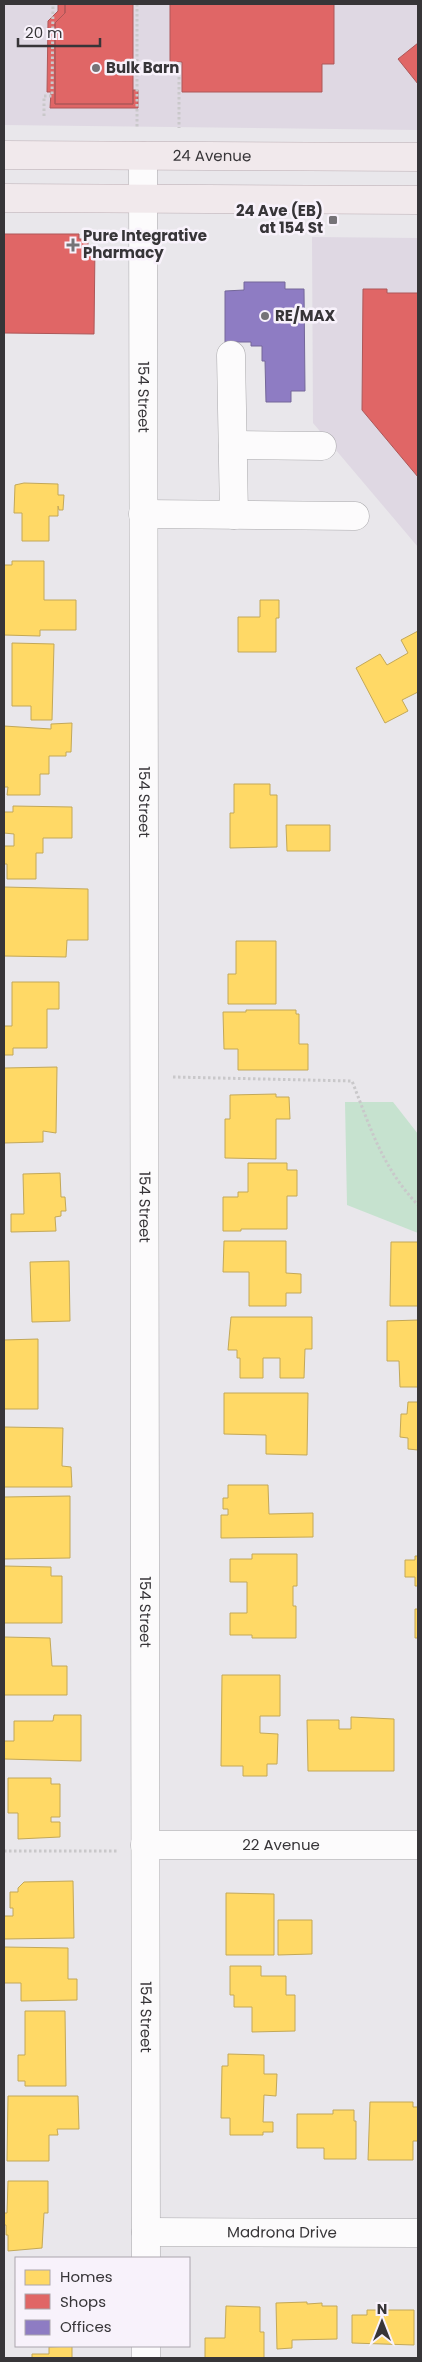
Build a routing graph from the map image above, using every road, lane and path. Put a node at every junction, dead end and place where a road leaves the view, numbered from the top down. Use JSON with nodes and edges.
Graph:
{"nodes":[{"id":1,"x":53,"y":4,"type":"edge"},
{"id":2,"x":137,"y":4,"type":"edge"},
{"id":3,"x":179,"y":62,"type":"dead end"},
{"id":4,"x":44,"y":116,"type":"dead end"},
{"id":5,"x":179,"y":125,"type":"dead end"},
{"id":6,"x":140,"y":144,"type":"junction"},
{"id":7,"x":4,"y":155,"type":"edge"},
{"id":8,"x":418,"y":157,"type":"edge"},
{"id":9,"x":4,"y":198,"type":"edge"},
{"id":10,"x":143,"y":198,"type":"junction"},
{"id":11,"x":418,"y":200,"type":"edge"},
{"id":12,"x":231,"y":355,"type":"dead end"},
{"id":13,"x":233,"y":445,"type":"junction"},
{"id":14,"x":322,"y":446,"type":"dead end"},
{"id":15,"x":143,"y":514,"type":"junction"},
{"id":16,"x":234,"y":515,"type":"junction"},
{"id":17,"x":356,"y":516,"type":"dead end"},
{"id":18,"x":172,"y":1077,"type":"dead end"},
{"id":19,"x":418,"y":1205,"type":"edge"},
{"id":20,"x":418,"y":1845,"type":"edge"},
{"id":21,"x":133,"y":1848,"type":"junction"},
{"id":22,"x":4,"y":1851,"type":"edge"},
{"id":23,"x":418,"y":2233,"type":"edge"},
{"id":24,"x":146,"y":2245,"type":"edge"}],
"edges":[{"from":1,"to":4,"type":"path"},
{"from":2,"to":6,"type":"path"},
{"from":3,"to":5,"type":"path"},
{"from":6,"to":7,"type":"main road","name":"24 Avenue"},
{"from":6,"to":8,"type":"main road","name":"24 Avenue"},
{"from":6,"to":10,"type":"street","name":"154 Street"},
{"from":9,"to":10,"type":"main road"},
{"from":10,"to":11,"type":"main road"},
{"from":10,"to":15,"type":"street","name":"154 Street"},
{"from":12,"to":13,"type":"street"},
{"from":13,"to":14,"type":"street"},
{"from":13,"to":16,"type":"street"},
{"from":15,"to":16,"type":"street"},
{"from":15,"to":21,"type":"street","name":"154 Street"},
{"from":16,"to":17,"type":"street"},
{"from":18,"to":19,"type":"path"},
{"from":20,"to":21,"type":"street","name":"22 Avenue"},
{"from":21,"to":22,"type":"path"},
{"from":21,"to":24,"type":"street","name":"154 Street"},
{"from":23,"to":24,"type":"street","name":"Madrona Drive"}]}
